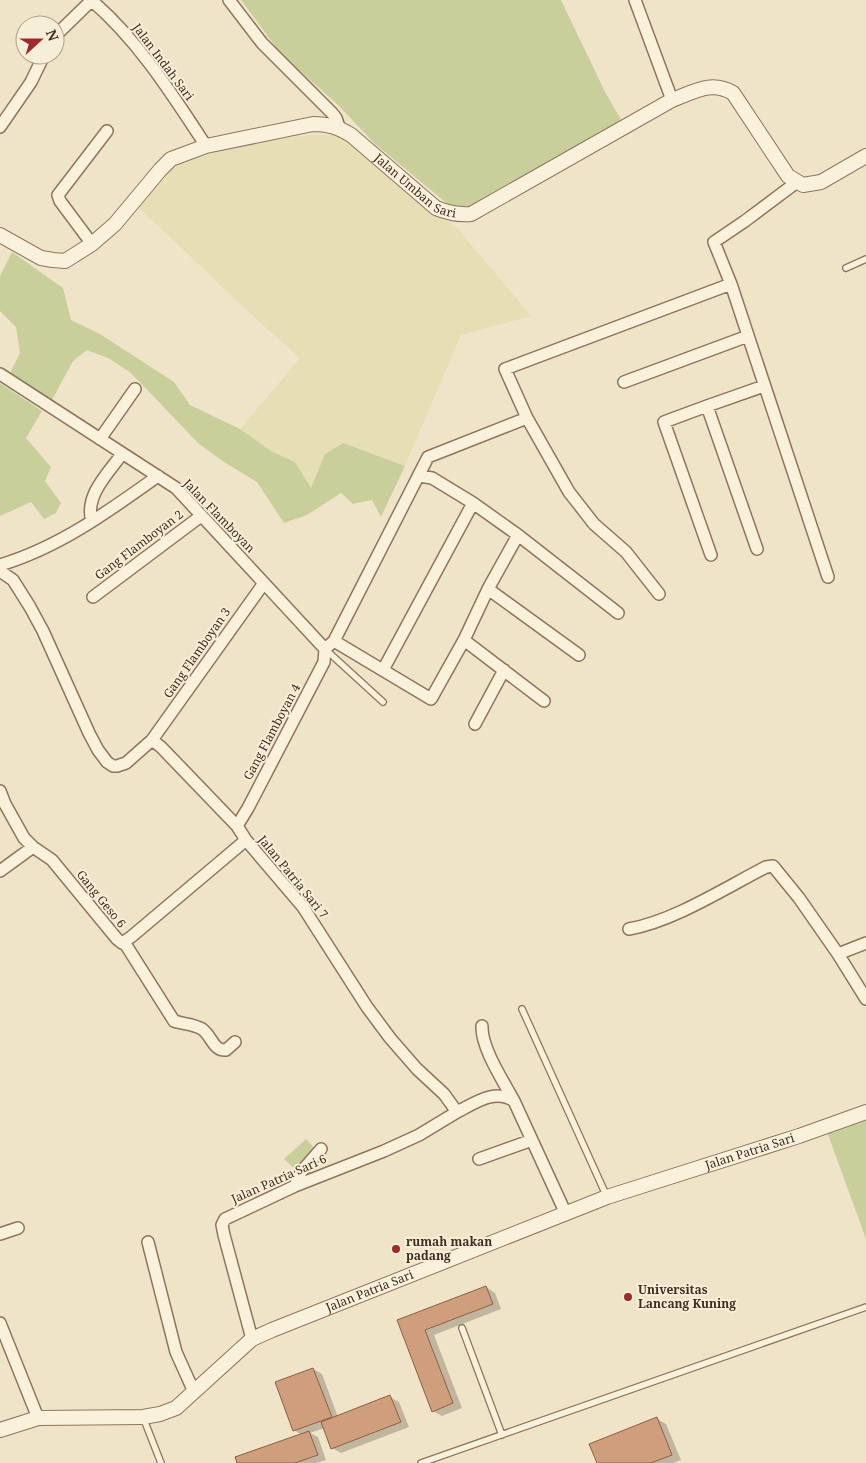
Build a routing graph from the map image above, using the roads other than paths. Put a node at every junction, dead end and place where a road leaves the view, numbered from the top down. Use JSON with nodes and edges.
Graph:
{"nodes":[{"id":1,"x":91,"y":0,"type":"edge"},
{"id":2,"x":229,"y":0,"type":"edge"},
{"id":3,"x":635,"y":0,"type":"edge"},
{"id":4,"x":65,"y":26,"type":"edge"},
{"id":5,"x":39,"y":65,"type":"edge"},
{"id":6,"x":672,"y":100,"type":"junction"},
{"id":7,"x":0,"y":127,"type":"edge"},
{"id":8,"x":339,"y":127,"type":"junction"},
{"id":9,"x":107,"y":132,"type":"dead end"},
{"id":10,"x":206,"y":146,"type":"junction"},
{"id":11,"x":866,"y":156,"type":"edge"},
{"id":12,"x":797,"y":182,"type":"junction"},
{"id":13,"x":0,"y":235,"type":"edge"},
{"id":14,"x":92,"y":244,"type":"junction"},
{"id":15,"x":866,"y":258,"type":"edge"},
{"id":16,"x":846,"y":268,"type":"dead end"},
{"id":17,"x":730,"y":284,"type":"junction"},
{"id":18,"x":748,"y":336,"type":"junction"},
{"id":19,"x":0,"y":374,"type":"edge"},
{"id":20,"x":624,"y":382,"type":"dead end"},
{"id":21,"x":764,"y":386,"type":"junction"},
{"id":22,"x":135,"y":389,"type":"dead end"},
{"id":23,"x":707,"y":406,"type":"junction"},
{"id":24,"x":527,"y":418,"type":"junction"},
{"id":25,"x":100,"y":439,"type":"junction"},
{"id":26,"x":122,"y":454,"type":"junction"},
{"id":27,"x":158,"y":476,"type":"junction"},
{"id":28,"x":418,"y":476,"type":"junction"},
{"id":29,"x":472,"y":503,"type":"junction"},
{"id":30,"x":201,"y":516,"type":"junction"},
{"id":31,"x":92,"y":521,"type":"junction"},
{"id":32,"x":518,"y":535,"type":"junction"},
{"id":33,"x":757,"y":549,"type":"dead end"},
{"id":34,"x":711,"y":555,"type":"dead end"},
{"id":35,"x":0,"y":565,"type":"edge"},
{"id":36,"x":0,"y":571,"type":"edge"},
{"id":37,"x":828,"y":577,"type":"dead end"},
{"id":38,"x":264,"y":582,"type":"junction"},
{"id":39,"x":488,"y":589,"type":"junction"},
{"id":40,"x":659,"y":594,"type":"dead end"},
{"id":41,"x":93,"y":597,"type":"dead end"},
{"id":42,"x":618,"y":613,"type":"dead end"},
{"id":43,"x":464,"y":640,"type":"junction"},
{"id":44,"x":330,"y":645,"type":"junction"},
{"id":45,"x":580,"y":655,"type":"dead end"},
{"id":46,"x":383,"y":670,"type":"junction"},
{"id":47,"x":504,"y":670,"type":"junction"},
{"id":48,"x":544,"y":701,"type":"dead end"},
{"id":49,"x":384,"y":702,"type":"dead end"},
{"id":50,"x":475,"y":724,"type":"dead end"},
{"id":51,"x":152,"y":740,"type":"junction"},
{"id":52,"x":0,"y":791,"type":"edge"},
{"id":53,"x":3,"y":805,"type":"edge"},
{"id":54,"x":237,"y":826,"type":"junction"},
{"id":55,"x":246,"y":840,"type":"junction"},
{"id":56,"x":32,"y":847,"type":"junction"},
{"id":57,"x":0,"y":871,"type":"edge"},
{"id":58,"x":629,"y":929,"type":"dead end"},
{"id":59,"x":124,"y":942,"type":"junction"},
{"id":60,"x":866,"y":943,"type":"edge"},
{"id":61,"x":838,"y":954,"type":"junction"},
{"id":62,"x":866,"y":999,"type":"edge"},
{"id":63,"x":522,"y":1009,"type":"dead end"},
{"id":64,"x":482,"y":1026,"type":"dead end"},
{"id":65,"x":235,"y":1042,"type":"dead end"},
{"id":66,"x":514,"y":1101,"type":"junction"},
{"id":67,"x":457,"y":1112,"type":"junction"},
{"id":68,"x":866,"y":1112,"type":"edge"},
{"id":69,"x":532,"y":1140,"type":"junction"},
{"id":70,"x":321,"y":1148,"type":"dead end"},
{"id":71,"x":480,"y":1159,"type":"dead end"},
{"id":72,"x":294,"y":1186,"type":"junction"},
{"id":73,"x":607,"y":1198,"type":"junction"},
{"id":74,"x":566,"y":1214,"type":"junction"},
{"id":75,"x":18,"y":1228,"type":"dead end"},
{"id":76,"x":0,"y":1234,"type":"edge"},
{"id":77,"x":148,"y":1242,"type":"dead end"},
{"id":78,"x":866,"y":1307,"type":"edge"},
{"id":79,"x":0,"y":1323,"type":"edge"},
{"id":80,"x":462,"y":1328,"type":"dead end"},
{"id":81,"x":252,"y":1339,"type":"junction"},
{"id":82,"x":194,"y":1392,"type":"junction"},
{"id":83,"x":38,"y":1418,"type":"junction"},
{"id":84,"x":143,"y":1418,"type":"junction"},
{"id":85,"x":0,"y":1430,"type":"edge"},
{"id":86,"x":502,"y":1435,"type":"junction"},
{"id":87,"x":161,"y":1463,"type":"edge"},
{"id":88,"x":421,"y":1463,"type":"edge"}],
"edges":[{"from":1,"to":4,"type":"street"},
{"from":1,"to":10,"type":"street","name":"Jalan Indah Sari"},
{"from":2,"to":8,"type":"street"},
{"from":3,"to":6,"type":"street"},
{"from":5,"to":7,"type":"street"},
{"from":6,"to":8,"type":"street","name":"Jalan Umban Sari"},
{"from":6,"to":12,"type":"street","name":"Jalan Umban Sari"},
{"from":8,"to":10,"type":"street","name":"Jalan Umban Sari"},
{"from":9,"to":14,"type":"street"},
{"from":10,"to":14,"type":"street","name":"Jalan Umban Sari"},
{"from":11,"to":12,"type":"street"},
{"from":12,"to":17,"type":"street"},
{"from":13,"to":14,"type":"street","name":"Jalan Umban Sari"},
{"from":15,"to":16,"type":"lane"},
{"from":17,"to":18,"type":"street"},
{"from":17,"to":24,"type":"street"},
{"from":18,"to":20,"type":"street"},
{"from":18,"to":21,"type":"street"},
{"from":19,"to":25,"type":"street","name":"Jalan Flamboyan"},
{"from":21,"to":23,"type":"street"},
{"from":21,"to":37,"type":"street"},
{"from":22,"to":25,"type":"street"},
{"from":23,"to":33,"type":"street"},
{"from":23,"to":34,"type":"street"},
{"from":24,"to":28,"type":"street","name":"Gang Flamboyan 4"},
{"from":24,"to":40,"type":"street"},
{"from":25,"to":26,"type":"street","name":"Jalan Flamboyan"},
{"from":26,"to":27,"type":"street","name":"Jalan Flamboyan"},
{"from":26,"to":31,"type":"street"},
{"from":27,"to":30,"type":"street","name":"Jalan Flamboyan"},
{"from":27,"to":31,"type":"street"},
{"from":28,"to":29,"type":"street"},
{"from":28,"to":44,"type":"street","name":"Gang Flamboyan 4"},
{"from":29,"to":32,"type":"street"},
{"from":29,"to":46,"type":"street"},
{"from":30,"to":38,"type":"street","name":"Jalan Flamboyan"},
{"from":30,"to":41,"type":"street","name":"Gang Flamboyan 2"},
{"from":31,"to":35,"type":"street"},
{"from":32,"to":39,"type":"street"},
{"from":32,"to":42,"type":"street"},
{"from":36,"to":51,"type":"street"},
{"from":38,"to":44,"type":"street","name":"Jalan Flamboyan"},
{"from":38,"to":51,"type":"street","name":"Gang Flamboyan 3"},
{"from":39,"to":43,"type":"street"},
{"from":39,"to":45,"type":"street"},
{"from":43,"to":46,"type":"street","name":"Jalan Flamboyan"},
{"from":43,"to":47,"type":"street"},
{"from":44,"to":46,"type":"street","name":"Jalan Flamboyan"},
{"from":44,"to":49,"type":"lane"},
{"from":44,"to":54,"type":"street","name":"Gang Flamboyan 4"},
{"from":47,"to":48,"type":"street"},
{"from":47,"to":50,"type":"street"},
{"from":51,"to":54,"type":"street","name":"Jalan Patria Sari 7"},
{"from":52,"to":53,"type":"street","name":"Gang Geso 6"},
{"from":53,"to":56,"type":"street","name":"Gang Geso 6"},
{"from":54,"to":55,"type":"street","name":"Jalan Patria Sari 7"},
{"from":55,"to":59,"type":"street","name":"Gang Geso 6"},
{"from":55,"to":67,"type":"street","name":"Jalan Patria Sari 7"},
{"from":56,"to":57,"type":"street"},
{"from":56,"to":59,"type":"street","name":"Gang Geso 6"},
{"from":58,"to":61,"type":"street"},
{"from":59,"to":65,"type":"street"},
{"from":60,"to":61,"type":"street"},
{"from":61,"to":62,"type":"street"},
{"from":63,"to":73,"type":"lane"},
{"from":64,"to":66,"type":"street"},
{"from":66,"to":67,"type":"street"},
{"from":66,"to":69,"type":"street"},
{"from":67,"to":72,"type":"street","name":"Jalan Patria Sari 6"},
{"from":68,"to":73,"type":"street","name":"Jalan Patria Sari"},
{"from":69,"to":71,"type":"street"},
{"from":69,"to":74,"type":"street"},
{"from":70,"to":72,"type":"street"},
{"from":72,"to":81,"type":"street","name":"Jalan Patria Sari 6"},
{"from":73,"to":74,"type":"street","name":"Jalan Patria Sari"},
{"from":74,"to":81,"type":"street","name":"Jalan Patria Sari"},
{"from":75,"to":76,"type":"street"},
{"from":77,"to":82,"type":"street"},
{"from":78,"to":86,"type":"lane"},
{"from":79,"to":83,"type":"street"},
{"from":80,"to":86,"type":"lane"},
{"from":81,"to":82,"type":"street","name":"Jalan Patria Sari"},
{"from":82,"to":84,"type":"street","name":"Jalan Patria Sari"},
{"from":83,"to":84,"type":"street","name":"Jalan Patria Sari"},
{"from":83,"to":85,"type":"street","name":"Jalan Patria Sari"},
{"from":84,"to":87,"type":"lane"},
{"from":86,"to":88,"type":"lane"}]}
